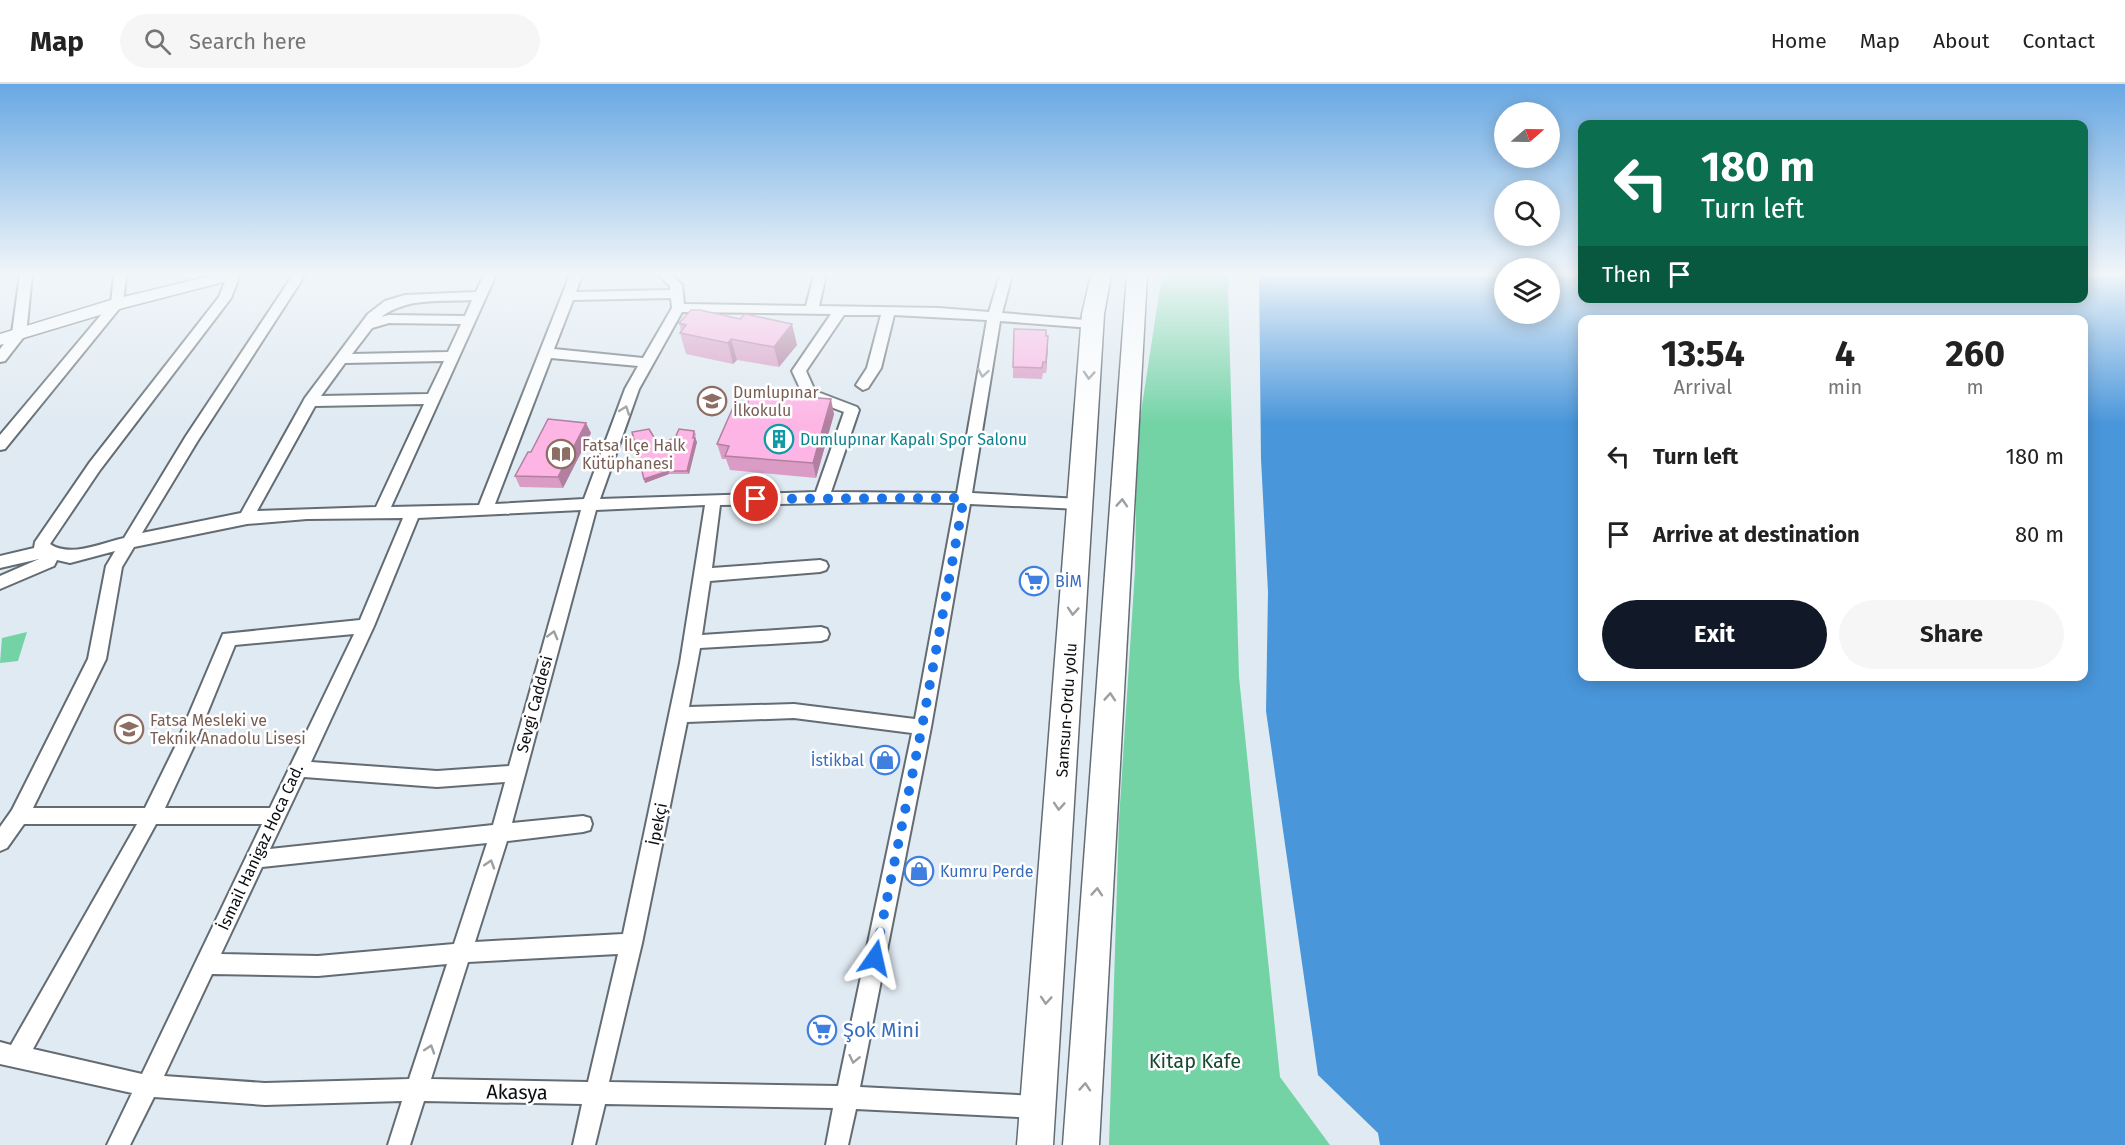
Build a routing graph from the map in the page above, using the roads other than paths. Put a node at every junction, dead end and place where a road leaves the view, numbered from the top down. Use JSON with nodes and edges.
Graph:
{"nodes":[{"id":1,"x":1092,"y":324,"type":"edge"},
{"id":2,"x":20,"y":325,"type":"edge"},
{"id":3,"x":50,"y":325,"type":"edge"},
{"id":4,"x":100,"y":325,"type":"edge"},
{"id":5,"x":204,"y":325,"type":"edge"},
{"id":6,"x":266,"y":325,"type":"edge"},
{"id":7,"x":366,"y":325,"type":"edge"},
{"id":8,"x":468,"y":325,"type":"edge"},
{"id":9,"x":557,"y":325,"type":"edge"},
{"id":10,"x":666,"y":325,"type":"edge"},
{"id":11,"x":831,"y":325,"type":"edge"},
{"id":12,"x":886,"y":325,"type":"edge"},
{"id":13,"x":993,"y":325,"type":"edge"},
{"id":14,"x":1134,"y":325,"type":"edge"},
{"id":15,"x":19,"y":334,"type":"junction"},
{"id":16,"x":0,"y":340,"type":"edge"},
{"id":17,"x":547,"y":353,"type":"junction"},
{"id":18,"x":454,"y":356,"type":"junction"},
{"id":19,"x":0,"y":358,"type":"edge"},
{"id":20,"x":341,"y":359,"type":"junction"},
{"id":21,"x":647,"y":363,"type":"junction"},
{"id":22,"x":863,"y":385,"type":"dead end"},
{"id":23,"x":434,"y":399,"type":"junction"},
{"id":24,"x":309,"y":400,"type":"junction"},
{"id":25,"x":0,"y":445,"type":"edge"},
{"id":26,"x":822,"y":497,"type":"junction"},
{"id":27,"x":962,"y":498,"type":"junction"},
{"id":28,"x":713,"y":500,"type":"junction"},
{"id":29,"x":590,"y":504,"type":"junction"},
{"id":30,"x":1080,"y":504,"type":"junction"},
{"id":31,"x":485,"y":510,"type":"junction"},
{"id":32,"x":381,"y":512,"type":"junction"},
{"id":33,"x":412,"y":514,"type":"junction"},
{"id":34,"x":246,"y":518,"type":"junction"},
{"id":35,"x":129,"y":542,"type":"junction"},
{"id":36,"x":51,"y":553,"type":"junction"},
{"id":37,"x":0,"y":562,"type":"edge"},
{"id":38,"x":820,"y":566,"type":"dead end"},
{"id":39,"x":704,"y":575,"type":"junction"},
{"id":40,"x":0,"y":583,"type":"edge"},
{"id":41,"x":366,"y":626,"type":"junction"},
{"id":42,"x":821,"y":634,"type":"dead end"},
{"id":43,"x":692,"y":642,"type":"junction"},
{"id":44,"x":679,"y":715,"type":"junction"},
{"id":45,"x":922,"y":727,"type":"junction"},
{"id":46,"x":297,"y":769,"type":"junction"},
{"id":47,"x":516,"y":773,"type":"junction"},
{"id":48,"x":19,"y":816,"type":"junction"},
{"id":49,"x":275,"y":816,"type":"junction"},
{"id":50,"x":152,"y":817,"type":"junction"},
{"id":51,"x":583,"y":824,"type":"dead end"},
{"id":52,"x":500,"y":832,"type":"junction"},
{"id":53,"x":0,"y":842,"type":"edge"},
{"id":54,"x":255,"y":859,"type":"junction"},
{"id":55,"x":632,"y":943,"type":"junction"},
{"id":56,"x":461,"y":953,"type":"junction"},
{"id":57,"x":205,"y":964,"type":"junction"},
{"id":58,"x":8,"y":1055,"type":"edge"},
{"id":59,"x":148,"y":1086,"type":"junction"},
{"id":60,"x":417,"y":1090,"type":"junction"},
{"id":61,"x":595,"y":1093,"type":"junction"},
{"id":62,"x":846,"y":1097,"type":"junction"},
{"id":63,"x":1038,"y":1107,"type":"junction"},
{"id":64,"x":118,"y":1145,"type":"edge"},
{"id":65,"x":399,"y":1145,"type":"edge"},
{"id":66,"x":584,"y":1145,"type":"edge"},
{"id":67,"x":837,"y":1145,"type":"edge"},
{"id":68,"x":1035,"y":1145,"type":"edge"},
{"id":69,"x":1081,"y":1145,"type":"edge"}],
"edges":[{"from":1,"to":30,"type":"highway","name":"Samsun-Ordu yolu","one_way":true},
{"from":2,"to":15,"type":"street"},
{"from":3,"to":15,"type":"street"},
{"from":4,"to":25,"type":"street"},
{"from":5,"to":36,"type":"street"},
{"from":6,"to":35,"type":"street"},
{"from":7,"to":20,"type":"street"},
{"from":8,"to":18,"type":"street"},
{"from":9,"to":17,"type":"street"},
{"from":10,"to":21,"type":"street","name":"Sevgi Caddesi"},
{"from":11,"to":26,"type":"street"},
{"from":12,"to":22,"type":"street"},
{"from":13,"to":27,"type":"street","one_way":true},
{"from":69,"to":14,"type":"highway","one_way":true},
{"from":15,"to":16,"type":"street"},
{"from":15,"to":19,"type":"street"},
{"from":17,"to":21,"type":"street"},
{"from":17,"to":31,"type":"street"},
{"from":18,"to":20,"type":"street"},
{"from":18,"to":23,"type":"street"},
{"from":20,"to":24,"type":"street"},
{"from":29,"to":21,"type":"street","name":"Sevgi Caddesi","one_way":true},
{"from":23,"to":24,"type":"street"},
{"from":23,"to":32,"type":"street"},
{"from":24,"to":34,"type":"street"},
{"from":26,"to":27,"type":"street"},
{"from":26,"to":28,"type":"street"},
{"from":27,"to":30,"type":"street"},
{"from":27,"to":45,"type":"street"},
{"from":28,"to":29,"type":"street"},
{"from":28,"to":39,"type":"street","name":"İpekçi"},
{"from":29,"to":31,"type":"street"},
{"from":47,"to":29,"type":"street","name":"Sevgi Caddesi","one_way":true},
{"from":30,"to":63,"type":"highway","name":"Samsun-Ordu yolu","one_way":true},
{"from":31,"to":33,"type":"street"},
{"from":32,"to":33,"type":"street"},
{"from":32,"to":34,"type":"street"},
{"from":33,"to":41,"type":"street","name":"İsmail Hanigaz Hoca Cad."},
{"from":34,"to":35,"type":"street"},
{"from":35,"to":36,"type":"street"},
{"from":35,"to":48,"type":"street"},
{"from":36,"to":37,"type":"street"},
{"from":36,"to":40,"type":"street"},
{"from":38,"to":39,"type":"street"},
{"from":39,"to":43,"type":"street","name":"İpekçi"},
{"from":41,"to":46,"type":"street","name":"İsmail Hanigaz Hoca Cad."},
{"from":41,"to":50,"type":"street"},
{"from":42,"to":43,"type":"street"},
{"from":43,"to":44,"type":"street","name":"İpekçi"},
{"from":44,"to":45,"type":"street"},
{"from":44,"to":55,"type":"street","name":"İpekçi"},
{"from":45,"to":62,"type":"street","one_way":true},
{"from":46,"to":47,"type":"street"},
{"from":46,"to":49,"type":"street","name":"İsmail Hanigaz Hoca Cad."},
{"from":47,"to":52,"type":"street","name":"Sevgi Caddesi"},
{"from":48,"to":50,"type":"street"},
{"from":48,"to":53,"type":"street"},
{"from":49,"to":50,"type":"street"},
{"from":49,"to":54,"type":"street","name":"İsmail Hanigaz Hoca Cad."},
{"from":50,"to":58,"type":"street"},
{"from":51,"to":52,"type":"street"},
{"from":52,"to":54,"type":"street"},
{"from":56,"to":52,"type":"street","name":"Sevgi Caddesi","one_way":true},
{"from":54,"to":57,"type":"street","name":"İsmail Hanigaz Hoca Cad."},
{"from":55,"to":56,"type":"street"},
{"from":55,"to":61,"type":"street","name":"İpekçi"},
{"from":56,"to":57,"type":"street"},
{"from":60,"to":56,"type":"street","name":"Sevgi Caddesi","one_way":true},
{"from":57,"to":59,"type":"street","name":"İsmail Hanigaz Hoca Cad."},
{"from":58,"to":59,"type":"street","name":"Akasya"},
{"from":59,"to":60,"type":"street","name":"Akasya"},
{"from":59,"to":64,"type":"street","name":"İsmail Hanigaz Hoca Cad."},
{"from":60,"to":61,"type":"street","name":"Akasya"},
{"from":60,"to":65,"type":"street","name":"Sevgi Caddesi"},
{"from":61,"to":62,"type":"street","name":"Akasya"},
{"from":61,"to":66,"type":"street","name":"İpekçi"},
{"from":62,"to":63,"type":"street","name":"Akasya"},
{"from":62,"to":67,"type":"street"},
{"from":63,"to":68,"type":"highway","name":"Samsun-Ordu yolu"}]}
